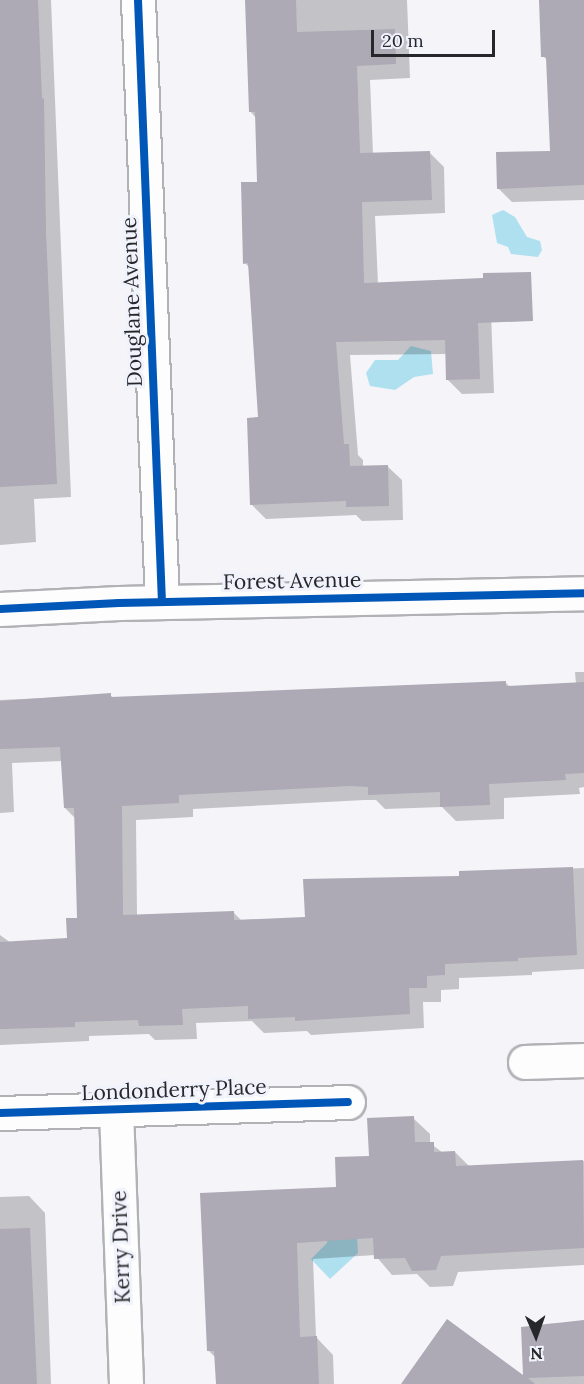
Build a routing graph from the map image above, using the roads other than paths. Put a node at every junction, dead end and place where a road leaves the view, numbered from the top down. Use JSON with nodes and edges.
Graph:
{"nodes":[{"id":1,"x":138,"y":0,"type":"edge"},
{"id":2,"x":584,"y":593,"type":"edge"},
{"id":3,"x":162,"y":602,"type":"junction"},
{"id":4,"x":0,"y":609,"type":"edge"},
{"id":5,"x":584,"y":1060,"type":"edge"},
{"id":6,"x":525,"y":1062,"type":"dead end"},
{"id":7,"x":348,"y":1102,"type":"dead end"},
{"id":8,"x":116,"y":1110,"type":"junction"},
{"id":9,"x":0,"y":1113,"type":"edge"},
{"id":10,"x":126,"y":1384,"type":"edge"}],
"edges":[{"from":1,"to":3,"type":"street","name":"Douglane Avenue"},
{"from":2,"to":3,"type":"street","name":"Forest Avenue"},
{"from":3,"to":4,"type":"street","name":"Forest Avenue"},
{"from":5,"to":6,"type":"street"},
{"from":7,"to":8,"type":"street","name":"Londonderry Place"},
{"from":8,"to":9,"type":"street","name":"Londonderry Place"},
{"from":8,"to":10,"type":"street","name":"Kerry Drive"}]}
